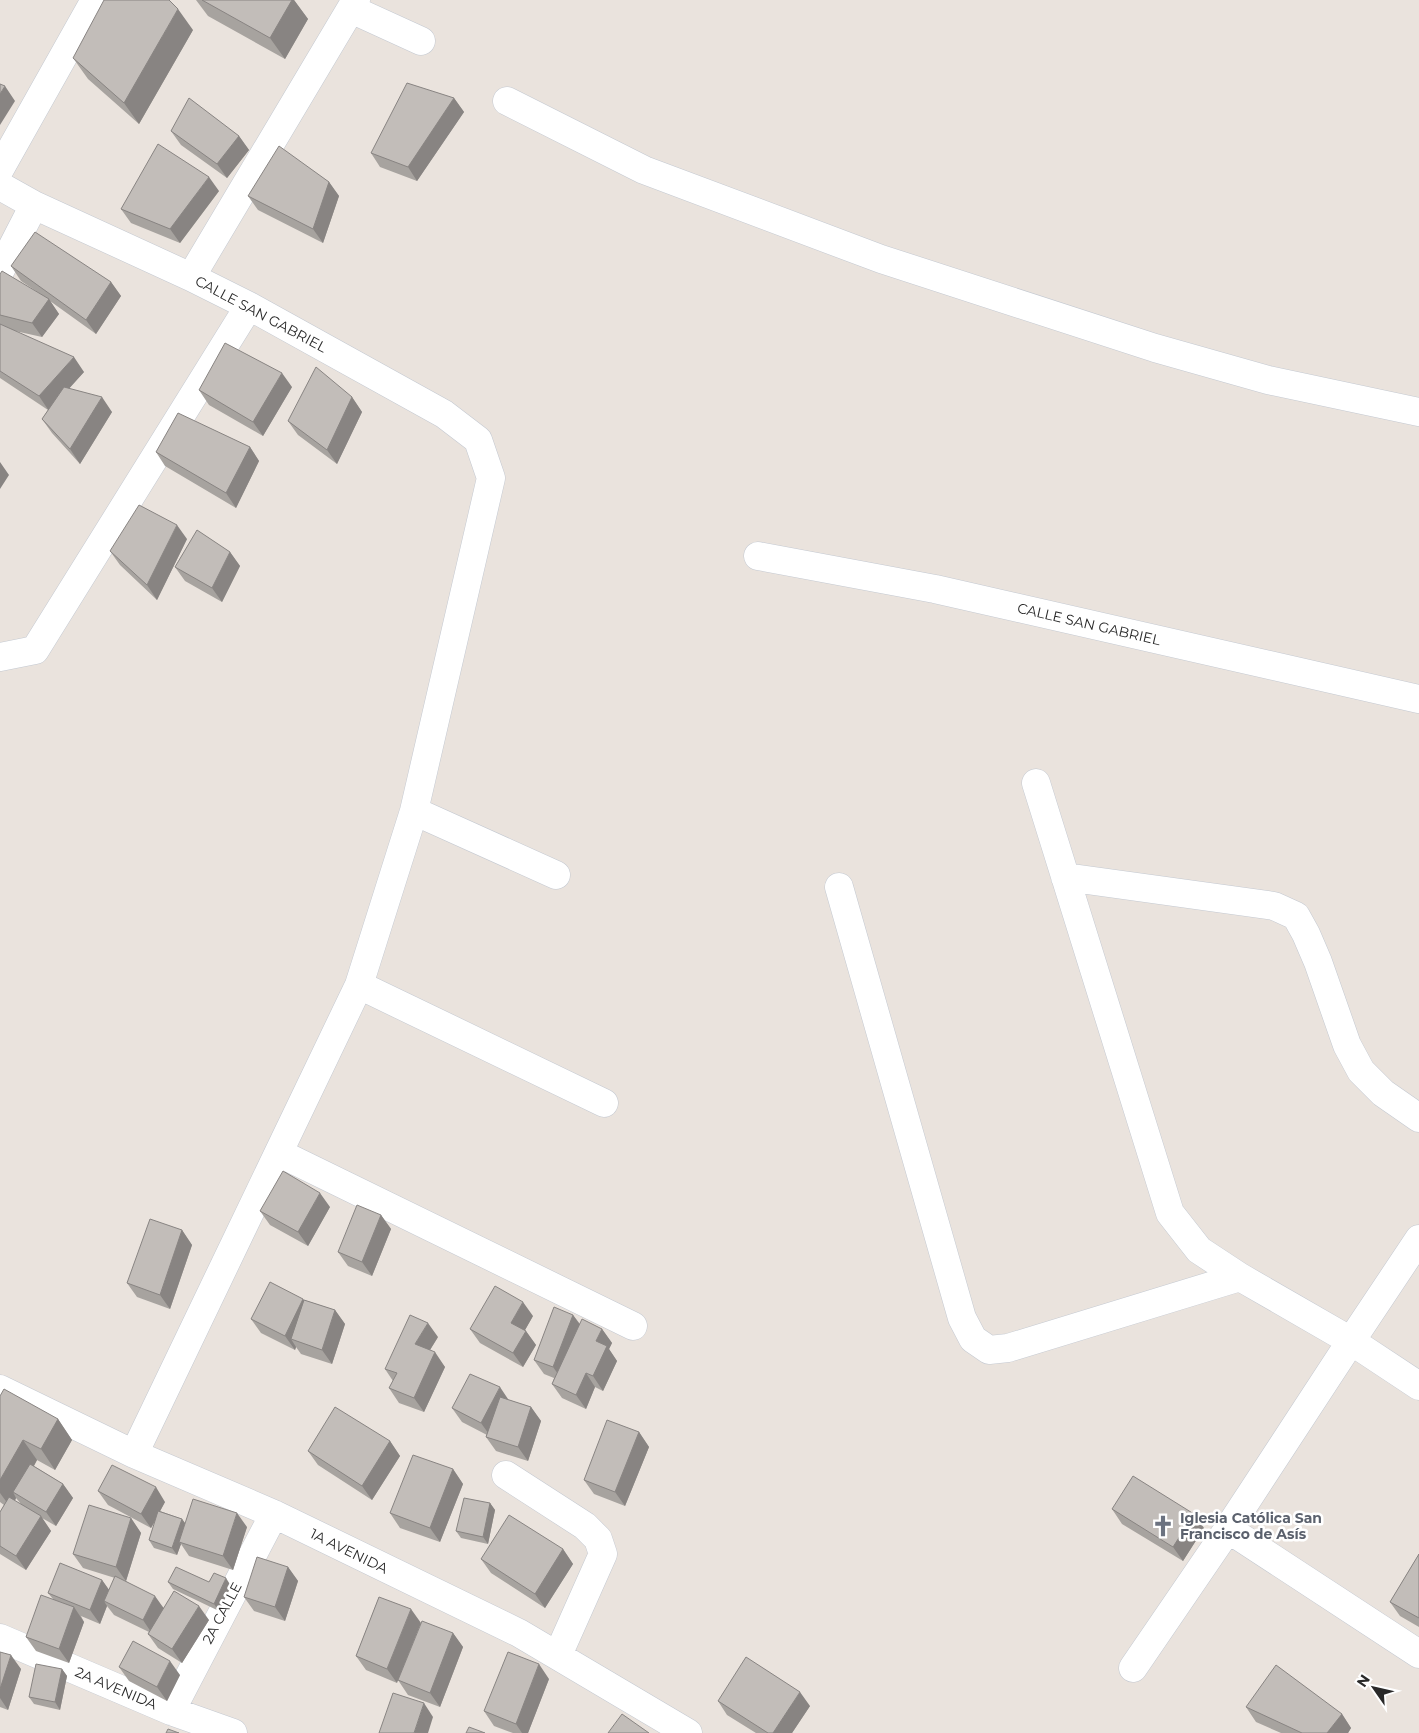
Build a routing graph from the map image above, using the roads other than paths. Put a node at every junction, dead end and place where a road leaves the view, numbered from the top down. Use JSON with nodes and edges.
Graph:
{"nodes":[{"id":1,"x":95,"y":0,"type":"edge"},
{"id":2,"x":353,"y":4,"type":"edge"},
{"id":3,"x":421,"y":41,"type":"dead end"},
{"id":4,"x":507,"y":101,"type":"dead end"},
{"id":5,"x":0,"y":169,"type":"edge"},
{"id":6,"x":0,"y":186,"type":"edge"},
{"id":7,"x":34,"y":205,"type":"junction"},
{"id":8,"x":0,"y":271,"type":"edge"},
{"id":9,"x":191,"y":277,"type":"junction"},
{"id":10,"x":249,"y":306,"type":"junction"},
{"id":11,"x":1419,"y":412,"type":"edge"},
{"id":12,"x":758,"y":556,"type":"dead end"},
{"id":13,"x":0,"y":657,"type":"edge"},
{"id":14,"x":1419,"y":699,"type":"edge"},
{"id":15,"x":1036,"y":783,"type":"dead end"},
{"id":16,"x":414,"y":811,"type":"junction"},
{"id":17,"x":556,"y":875,"type":"dead end"},
{"id":18,"x":1065,"y":876,"type":"junction"},
{"id":19,"x":839,"y":888,"type":"dead end"},
{"id":20,"x":360,"y":985,"type":"junction"},
{"id":21,"x":604,"y":1103,"type":"dead end"},
{"id":22,"x":1419,"y":1118,"type":"edge"},
{"id":23,"x":280,"y":1152,"type":"junction"},
{"id":24,"x":1419,"y":1239,"type":"edge"},
{"id":25,"x":1240,"y":1277,"type":"junction"},
{"id":26,"x":633,"y":1326,"type":"dead end"},
{"id":27,"x":1351,"y":1341,"type":"junction"},
{"id":28,"x":1419,"y":1386,"type":"edge"},
{"id":29,"x":0,"y":1389,"type":"edge"},
{"id":30,"x":134,"y":1454,"type":"junction"},
{"id":31,"x":506,"y":1475,"type":"dead end"},
{"id":32,"x":274,"y":1514,"type":"junction"},
{"id":33,"x":1228,"y":1529,"type":"junction"},
{"id":34,"x":0,"y":1638,"type":"edge"},
{"id":35,"x":1419,"y":1654,"type":"edge"},
{"id":36,"x":558,"y":1655,"type":"junction"},
{"id":37,"x":1133,"y":1668,"type":"dead end"},
{"id":38,"x":170,"y":1711,"type":"junction"},
{"id":39,"x":233,"y":1733,"type":"edge"},
{"id":40,"x":688,"y":1733,"type":"edge"}],
"edges":[{"from":1,"to":5,"type":"street"},
{"from":2,"to":3,"type":"street"},
{"from":2,"to":9,"type":"street"},
{"from":4,"to":11,"type":"street"},
{"from":6,"to":7,"type":"street","name":"CALLE SAN GABRIEL"},
{"from":7,"to":8,"type":"street"},
{"from":7,"to":9,"type":"street","name":"CALLE SAN GABRIEL"},
{"from":9,"to":10,"type":"street","name":"CALLE SAN GABRIEL"},
{"from":10,"to":13,"type":"street"},
{"from":10,"to":16,"type":"street","name":"CALLE SAN GABRIEL"},
{"from":12,"to":14,"type":"street","name":"CALLE SAN GABRIEL"},
{"from":15,"to":18,"type":"street"},
{"from":16,"to":17,"type":"street"},
{"from":16,"to":20,"type":"street"},
{"from":18,"to":22,"type":"street"},
{"from":18,"to":25,"type":"street"},
{"from":19,"to":25,"type":"street"},
{"from":20,"to":21,"type":"street"},
{"from":20,"to":23,"type":"street"},
{"from":23,"to":26,"type":"street"},
{"from":23,"to":30,"type":"street"},
{"from":24,"to":27,"type":"street"},
{"from":25,"to":27,"type":"street"},
{"from":27,"to":28,"type":"street"},
{"from":27,"to":33,"type":"street"},
{"from":29,"to":30,"type":"street","name":"1A AVENIDA"},
{"from":30,"to":32,"type":"street","name":"1A AVENIDA"},
{"from":31,"to":36,"type":"street"},
{"from":32,"to":36,"type":"street","name":"1A AVENIDA"},
{"from":32,"to":38,"type":"street","name":"2A CALLE"},
{"from":33,"to":35,"type":"street"},
{"from":33,"to":37,"type":"street"},
{"from":34,"to":38,"type":"street","name":"2A AVENIDA"},
{"from":36,"to":40,"type":"street","name":"1A AVENIDA"},
{"from":38,"to":39,"type":"street","name":"2A AVENIDA"}]}
